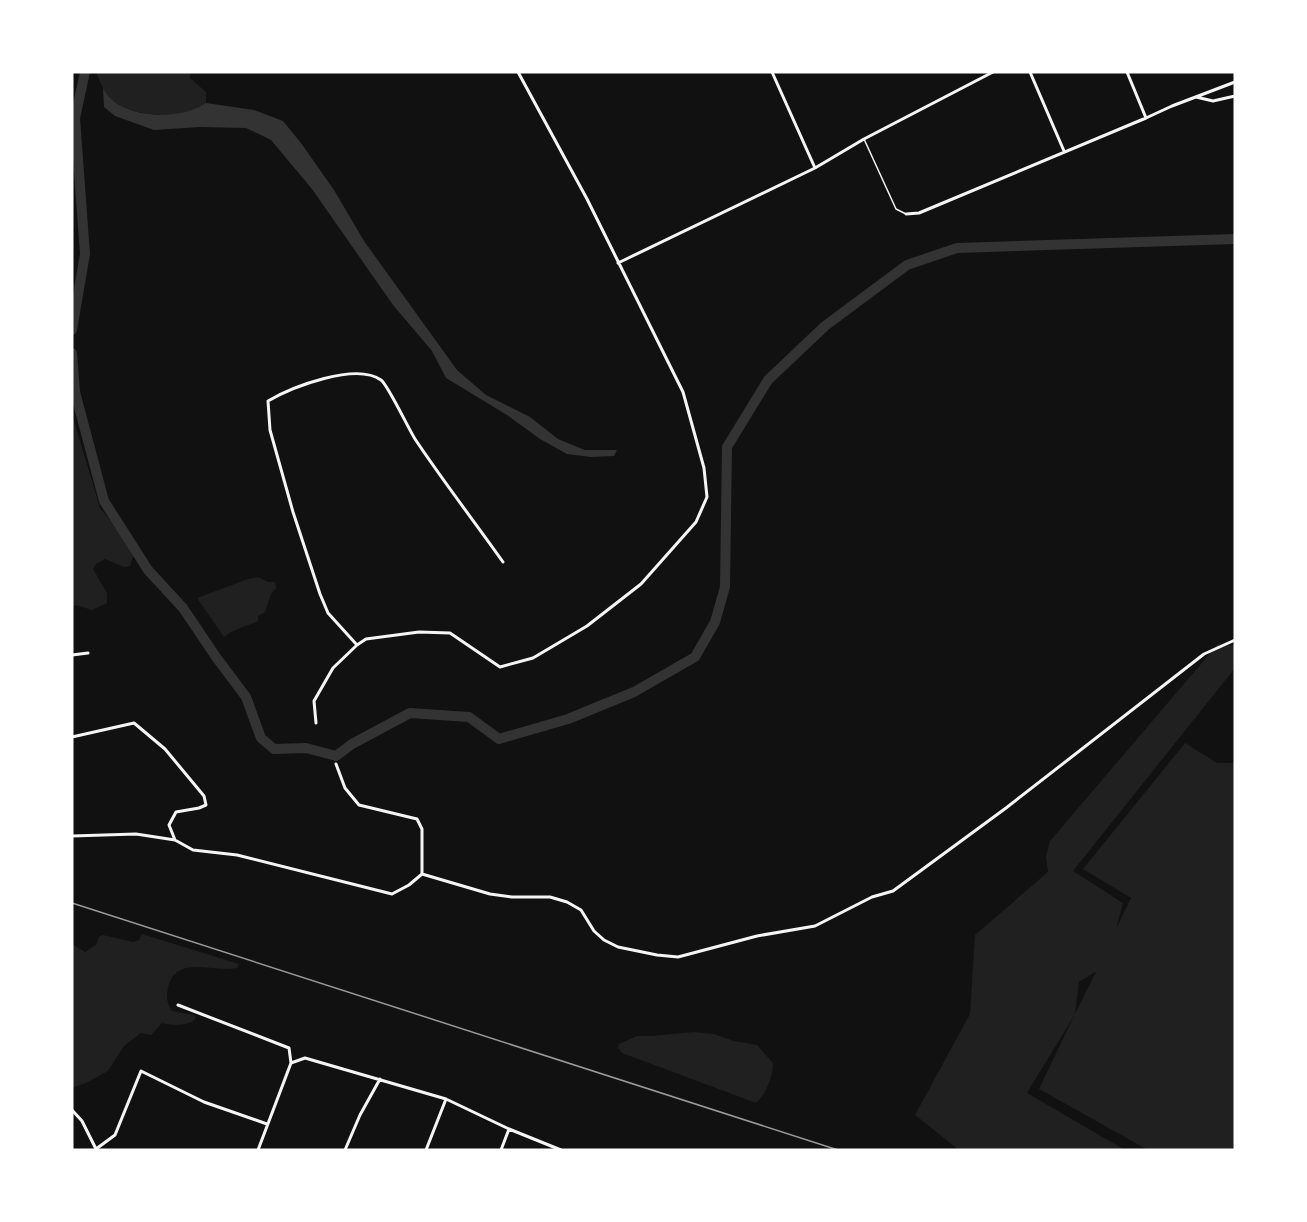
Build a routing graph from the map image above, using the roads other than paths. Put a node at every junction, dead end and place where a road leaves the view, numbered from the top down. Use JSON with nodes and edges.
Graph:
{"nodes":[{"id":1,"x":518,"y":72,"type":"edge"},
{"id":2,"x":771,"y":72,"type":"edge"},
{"id":3,"x":993,"y":72,"type":"edge"},
{"id":4,"x":1030,"y":72,"type":"edge"},
{"id":5,"x":1127,"y":72,"type":"edge"},
{"id":6,"x":1235,"y":82,"type":"edge"},
{"id":7,"x":1235,"y":96,"type":"edge"},
{"id":8,"x":1196,"y":97,"type":"junction"},
{"id":9,"x":1146,"y":118,"type":"junction"},
{"id":10,"x":864,"y":138,"type":"junction"},
{"id":11,"x":1064,"y":151,"type":"junction"},
{"id":12,"x":814,"y":168,"type":"junction"},
{"id":13,"x":906,"y":214,"type":"joint"},
{"id":14,"x":618,"y":263,"type":"junction"},
{"id":15,"x":503,"y":562,"type":"dead end"},
{"id":16,"x":1235,"y":640,"type":"edge"},
{"id":17,"x":357,"y":645,"type":"junction"},
{"id":18,"x":88,"y":653,"type":"dead end"},
{"id":19,"x":72,"y":655,"type":"edge"},
{"id":20,"x":316,"y":723,"type":"dead end"},
{"id":21,"x":72,"y":737,"type":"edge"},
{"id":22,"x":336,"y":764,"type":"dead end"},
{"id":23,"x":72,"y":836,"type":"edge"},
{"id":24,"x":175,"y":840,"type":"junction"},
{"id":25,"x":422,"y":874,"type":"junction"},
{"id":26,"x":178,"y":1005,"type":"dead end"},
{"id":27,"x":291,"y":1063,"type":"junction"},
{"id":28,"x":380,"y":1079,"type":"junction"},
{"id":29,"x":446,"y":1100,"type":"junction"},
{"id":30,"x":72,"y":1110,"type":"edge"},
{"id":31,"x":267,"y":1124,"type":"junction"},
{"id":32,"x":509,"y":1129,"type":"junction"},
{"id":33,"x":97,"y":1150,"type":"edge"},
{"id":34,"x":258,"y":1150,"type":"edge"},
{"id":35,"x":345,"y":1150,"type":"edge"},
{"id":36,"x":426,"y":1150,"type":"edge"},
{"id":37,"x":501,"y":1150,"type":"edge"},
{"id":38,"x":561,"y":1150,"type":"edge"}],
"edges":[{"from":1,"to":14,"type":"street"},
{"from":2,"to":12,"type":"street"},
{"from":3,"to":10,"type":"street"},
{"from":4,"to":11,"type":"street"},
{"from":5,"to":9,"type":"street"},
{"from":6,"to":8,"type":"street"},
{"from":7,"to":8,"type":"street"},
{"from":8,"to":9,"type":"street"},
{"from":9,"to":11,"type":"street"},
{"from":10,"to":12,"type":"street"},
{"from":10,"to":13,"type":"lane"},
{"from":11,"to":13,"type":"street"},
{"from":12,"to":14,"type":"street"},
{"from":14,"to":17,"type":"street"},
{"from":15,"to":17,"type":"street"},
{"from":16,"to":25,"type":"street"},
{"from":17,"to":20,"type":"street"},
{"from":18,"to":19,"type":"street"},
{"from":21,"to":24,"type":"street"},
{"from":22,"to":25,"type":"street"},
{"from":23,"to":24,"type":"street"},
{"from":24,"to":25,"type":"street"},
{"from":26,"to":27,"type":"street"},
{"from":27,"to":28,"type":"street"},
{"from":27,"to":31,"type":"street"},
{"from":28,"to":29,"type":"street"},
{"from":28,"to":35,"type":"street"},
{"from":29,"to":32,"type":"street"},
{"from":29,"to":36,"type":"street"},
{"from":30,"to":33,"type":"street"},
{"from":31,"to":33,"type":"street"},
{"from":31,"to":34,"type":"street"},
{"from":32,"to":37,"type":"street"},
{"from":32,"to":38,"type":"street"}]}
